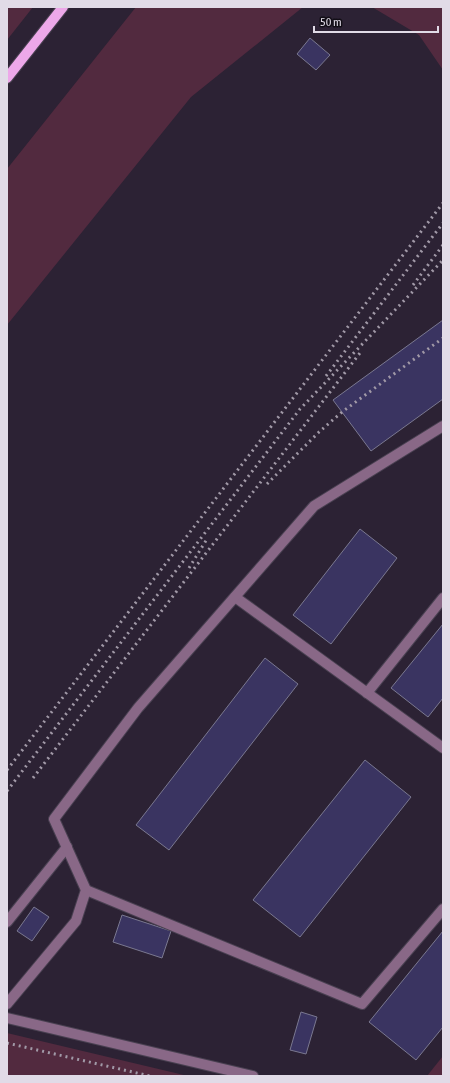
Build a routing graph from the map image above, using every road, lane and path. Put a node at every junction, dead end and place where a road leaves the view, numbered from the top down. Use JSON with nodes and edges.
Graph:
{"nodes":[{"id":1,"x":63,"y":7,"type":"edge"},
{"id":2,"x":7,"y":78,"type":"edge"},
{"id":3,"x":443,"y":426,"type":"edge"},
{"id":4,"x":235,"y":597,"type":"junction"},
{"id":5,"x":443,"y":598,"type":"edge"},
{"id":6,"x":367,"y":693,"type":"junction"},
{"id":7,"x":443,"y":748,"type":"edge"},
{"id":8,"x":66,"y":847,"type":"junction"},
{"id":9,"x":86,"y":890,"type":"junction"},
{"id":10,"x":443,"y":909,"type":"edge"},
{"id":11,"x":7,"y":922,"type":"edge"},
{"id":12,"x":7,"y":1004,"type":"edge"},
{"id":13,"x":7,"y":1018,"type":"edge"},
{"id":14,"x":253,"y":1076,"type":"edge"}],
"edges":[{"from":1,"to":2,"type":"main road"},
{"from":3,"to":4,"type":"lane"},
{"from":4,"to":6,"type":"lane"},
{"from":4,"to":8,"type":"lane"},
{"from":5,"to":6,"type":"lane"},
{"from":6,"to":7,"type":"lane"},
{"from":8,"to":9,"type":"lane"},
{"from":8,"to":11,"type":"lane"},
{"from":9,"to":10,"type":"lane"},
{"from":9,"to":12,"type":"lane"},
{"from":13,"to":14,"type":"lane"}]}
